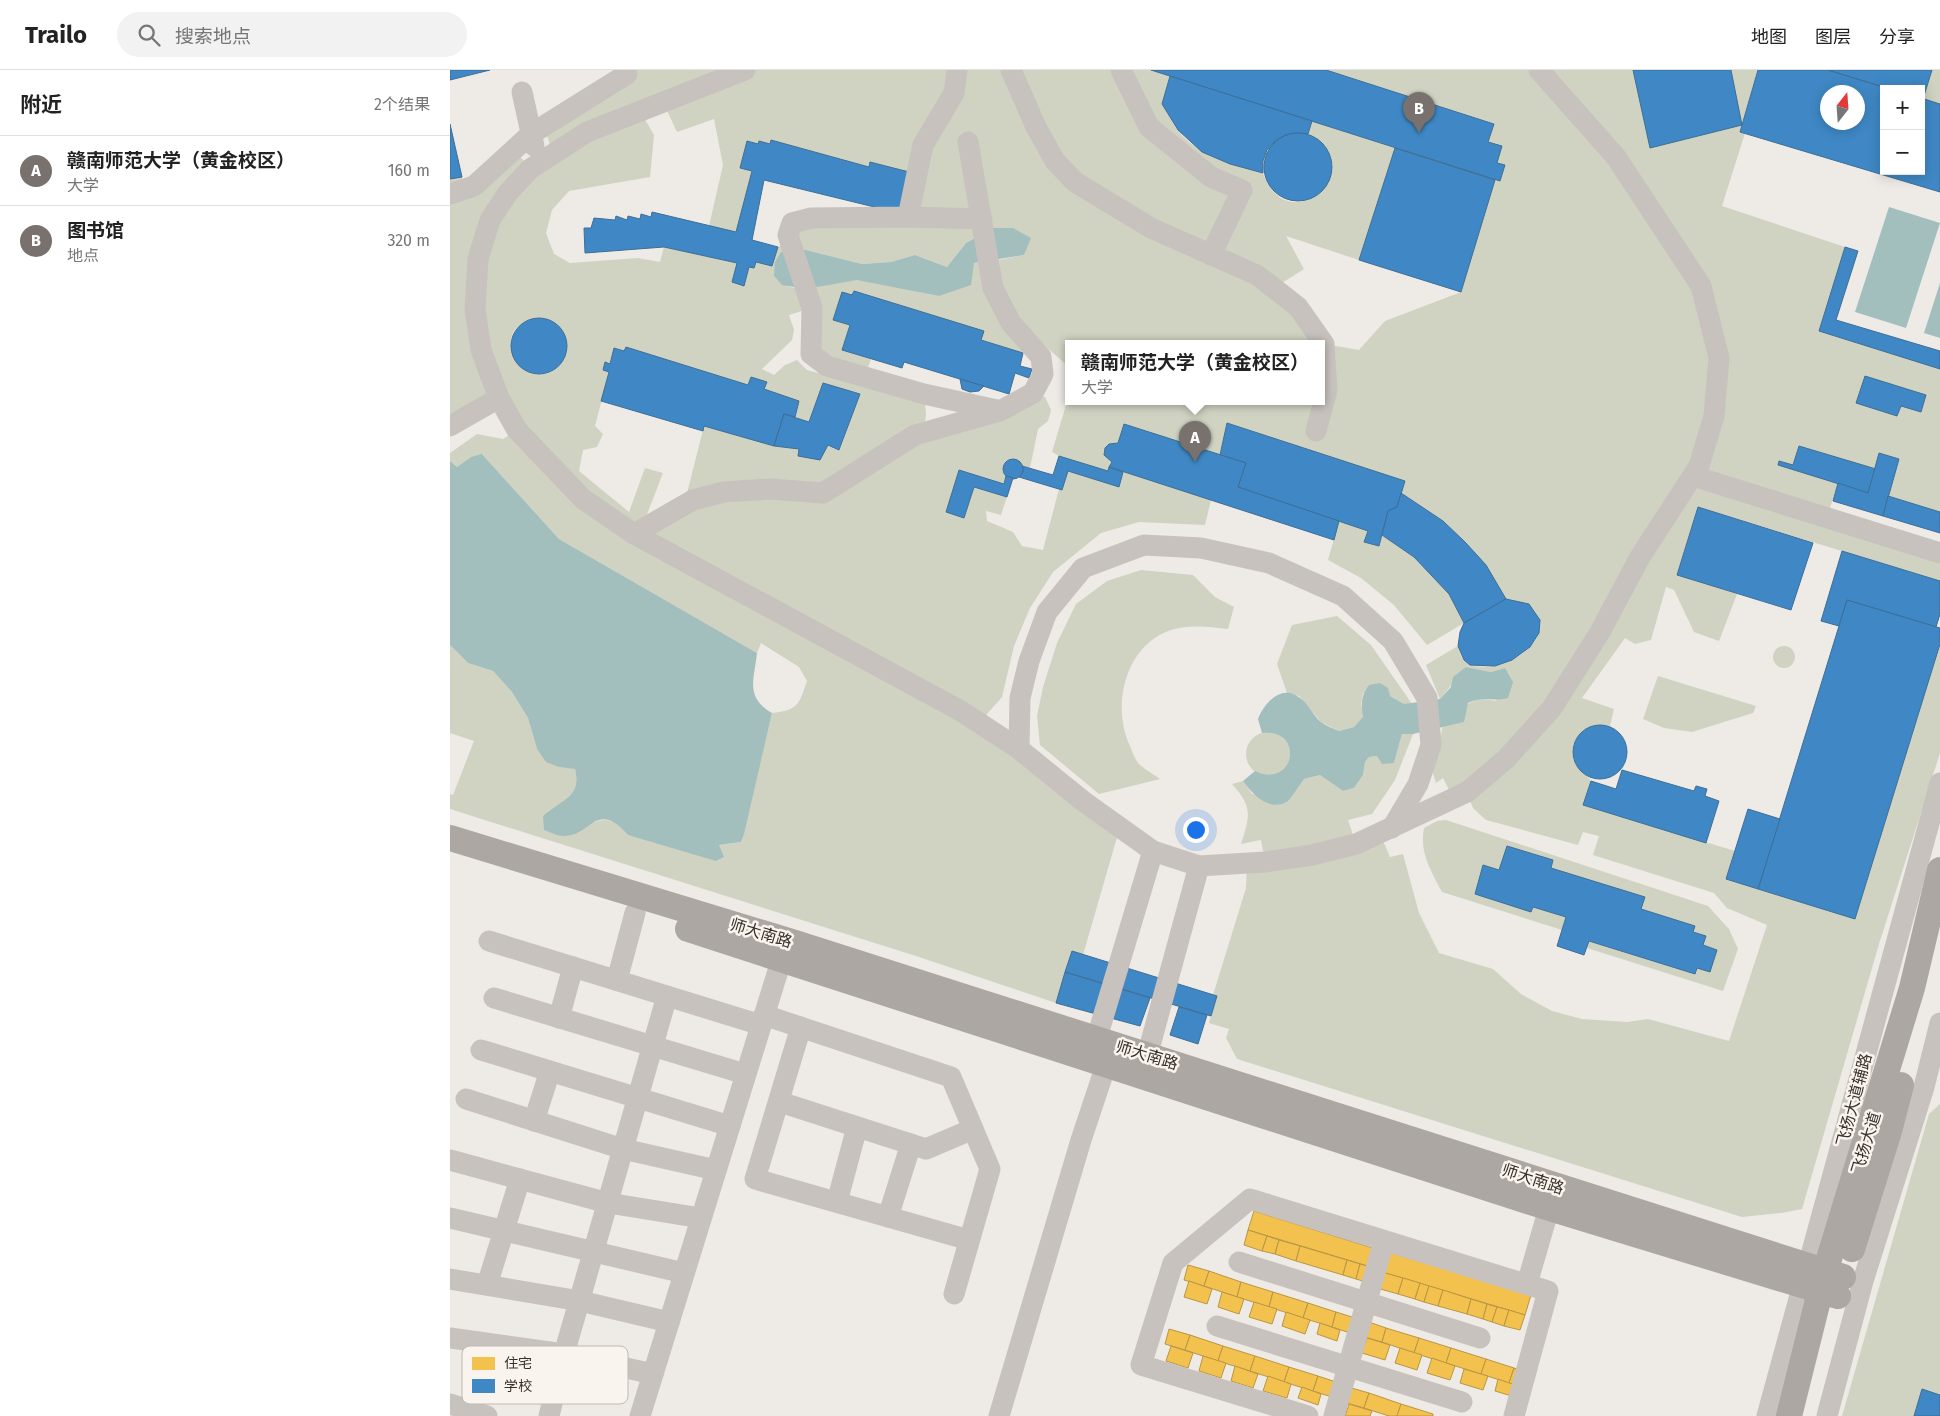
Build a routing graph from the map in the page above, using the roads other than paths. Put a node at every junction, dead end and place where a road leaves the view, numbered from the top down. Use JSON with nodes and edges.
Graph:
{"nodes":[{"id":1,"x":745,"y":70,"type":"edge"},
{"id":2,"x":956,"y":70,"type":"edge"},
{"id":3,"x":1011,"y":70,"type":"edge"},
{"id":4,"x":1121,"y":70,"type":"edge"},
{"id":5,"x":1539,"y":70,"type":"edge"},
{"id":6,"x":627,"y":74,"type":"dead end"},
{"id":7,"x":522,"y":92,"type":"dead end"},
{"id":8,"x":531,"y":134,"type":"junction"},
{"id":9,"x":968,"y":142,"type":"dead end"},
{"id":10,"x":538,"y":164,"type":"junction"},
{"id":11,"x":450,"y":194,"type":"edge"},
{"id":12,"x":908,"y":217,"type":"junction"},
{"id":13,"x":982,"y":219,"type":"junction"},
{"id":14,"x":1211,"y":255,"type":"junction"},
{"id":15,"x":1321,"y":340,"type":"edge"},
{"id":16,"x":1325,"y":359,"type":"edge"},
{"id":17,"x":1325,"y":397,"type":"edge"},
{"id":18,"x":499,"y":398,"type":"junction"},
{"id":19,"x":1323,"y":405,"type":"edge"},
{"id":20,"x":1000,"y":410,"type":"junction"},
{"id":21,"x":451,"y":426,"type":"edge"},
{"id":22,"x":1316,"y":431,"type":"dead end"},
{"id":23,"x":1692,"y":476,"type":"junction"},
{"id":24,"x":634,"y":534,"type":"junction"},
{"id":25,"x":1940,"y":553,"type":"edge"},
{"id":26,"x":1020,"y":749,"type":"junction"},
{"id":27,"x":1940,"y":783,"type":"edge"},
{"id":28,"x":1392,"y":828,"type":"junction"},
{"id":29,"x":450,"y":838,"type":"edge"},
{"id":30,"x":1153,"y":851,"type":"junction"},
{"id":31,"x":450,"y":857,"type":"edge"},
{"id":32,"x":1199,"y":866,"type":"junction"},
{"id":33,"x":1940,"y":870,"type":"edge"},
{"id":34,"x":635,"y":913,"type":"junction"},
{"id":35,"x":1940,"y":933,"type":"edge"},
{"id":36,"x":489,"y":941,"type":"dead end"},
{"id":37,"x":782,"y":958,"type":"junction"},
{"id":38,"x":573,"y":967,"type":"junction"},
{"id":39,"x":617,"y":980,"type":"junction"},
{"id":40,"x":667,"y":996,"type":"junction"},
{"id":41,"x":494,"y":998,"type":"dead end"},
{"id":42,"x":1880,"y":1005,"type":"junction"},
{"id":43,"x":559,"y":1018,"type":"junction"},
{"id":44,"x":762,"y":1020,"type":"junction"},
{"id":45,"x":1940,"y":1023,"type":"edge"},
{"id":46,"x":801,"y":1027,"type":"junction"},
{"id":47,"x":652,"y":1046,"type":"junction"},
{"id":48,"x":480,"y":1050,"type":"dead end"},
{"id":49,"x":1101,"y":1052,"type":"junction"},
{"id":50,"x":1145,"y":1065,"type":"junction"},
{"id":51,"x":550,"y":1071,"type":"junction"},
{"id":52,"x":745,"y":1074,"type":"junction"},
{"id":53,"x":1886,"y":1079,"type":"junction"},
{"id":54,"x":1924,"y":1087,"type":"junction"},
{"id":55,"x":638,"y":1098,"type":"junction"},
{"id":56,"x":466,"y":1100,"type":"dead end"},
{"id":57,"x":780,"y":1102,"type":"junction"},
{"id":58,"x":534,"y":1121,"type":"junction"},
{"id":59,"x":730,"y":1126,"type":"junction"},
{"id":60,"x":857,"y":1127,"type":"junction"},
{"id":61,"x":973,"y":1129,"type":"junction"},
{"id":62,"x":1889,"y":1132,"type":"junction"},
{"id":63,"x":911,"y":1144,"type":"junction"},
{"id":64,"x":623,"y":1149,"type":"junction"},
{"id":65,"x":450,"y":1160,"type":"edge"},
{"id":66,"x":716,"y":1170,"type":"junction"},
{"id":67,"x":520,"y":1179,"type":"junction"},
{"id":68,"x":837,"y":1202,"type":"junction"},
{"id":69,"x":608,"y":1203,"type":"junction"},
{"id":70,"x":1549,"y":1208,"type":"junction"},
{"id":71,"x":888,"y":1217,"type":"junction"},
{"id":72,"x":450,"y":1218,"type":"edge"},
{"id":73,"x":701,"y":1218,"type":"junction"},
{"id":74,"x":504,"y":1231,"type":"junction"},
{"id":75,"x":969,"y":1240,"type":"junction"},
{"id":76,"x":1384,"y":1241,"type":"junction"},
{"id":77,"x":594,"y":1251,"type":"junction"},
{"id":78,"x":1240,"y":1262,"type":"dead end"},
{"id":79,"x":684,"y":1273,"type":"junction"},
{"id":80,"x":450,"y":1279,"type":"edge"},
{"id":81,"x":1823,"y":1281,"type":"junction"},
{"id":82,"x":1527,"y":1284,"type":"junction"},
{"id":83,"x":487,"y":1285,"type":"junction"},
{"id":84,"x":954,"y":1294,"type":"dead end"},
{"id":85,"x":580,"y":1301,"type":"junction"},
{"id":86,"x":1367,"y":1302,"type":"junction"},
{"id":87,"x":669,"y":1322,"type":"junction"},
{"id":88,"x":1217,"y":1326,"type":"dead end"},
{"id":89,"x":450,"y":1338,"type":"edge"},
{"id":90,"x":1480,"y":1338,"type":"dead end"},
{"id":91,"x":507,"y":1346,"type":"edge"},
{"id":92,"x":566,"y":1346,"type":"edge"},
{"id":93,"x":1348,"y":1366,"type":"junction"},
{"id":94,"x":628,"y":1368,"type":"edge"},
{"id":95,"x":653,"y":1374,"type":"junction"},
{"id":96,"x":1462,"y":1402,"type":"dead end"},
{"id":97,"x":450,"y":1404,"type":"edge"},
{"id":98,"x":1788,"y":1414,"type":"edge"},
{"id":99,"x":487,"y":1416,"type":"edge"},
{"id":100,"x":640,"y":1416,"type":"edge"},
{"id":101,"x":999,"y":1416,"type":"edge"},
{"id":102,"x":1308,"y":1416,"type":"edge"},
{"id":103,"x":1334,"y":1416,"type":"edge"},
{"id":104,"x":1514,"y":1416,"type":"edge"},
{"id":105,"x":1827,"y":1416,"type":"edge"}],
"edges":[{"from":1,"to":10,"type":"street"},
{"from":2,"to":12,"type":"street"},
{"from":3,"to":14,"type":"street"},
{"from":4,"to":14,"type":"street"},
{"from":5,"to":23,"type":"street"},
{"from":6,"to":8,"type":"street"},
{"from":7,"to":8,"type":"street"},
{"from":8,"to":10,"type":"street"},
{"from":8,"to":11,"type":"street"},
{"from":9,"to":13,"type":"street"},
{"from":10,"to":18,"type":"street"},
{"from":12,"to":13,"type":"street"},
{"from":12,"to":20,"type":"street"},
{"from":13,"to":20,"type":"street"},
{"from":14,"to":15,"type":"street"},
{"from":16,"to":17,"type":"street"},
{"from":18,"to":21,"type":"street"},
{"from":18,"to":24,"type":"street"},
{"from":19,"to":22,"type":"street"},
{"from":20,"to":24,"type":"street"},
{"from":23,"to":25,"type":"street"},
{"from":23,"to":28,"type":"street"},
{"from":24,"to":26,"type":"street"},
{"from":26,"to":28,"type":"street"},
{"from":26,"to":30,"type":"street"},
{"from":27,"to":42,"type":"street","name":"飞扬大道辅路"},
{"from":28,"to":32,"type":"street"},
{"from":29,"to":49,"type":"main road","name":"师大南路"},
{"from":30,"to":32,"type":"street"},
{"from":30,"to":49,"type":"street"},
{"from":31,"to":34,"type":"main road","name":"师大南路"},
{"from":32,"to":50,"type":"street"},
{"from":33,"to":53,"type":"main road","name":"飞扬大道"},
{"from":34,"to":37,"type":"main road","name":"师大南路"},
{"from":34,"to":39,"type":"street"},
{"from":35,"to":62,"type":"main road","name":"飞扬大道"},
{"from":36,"to":38,"type":"street"},
{"from":37,"to":44,"type":"street"},
{"from":37,"to":49,"type":"main road","name":"师大南路"},
{"from":38,"to":39,"type":"street"},
{"from":38,"to":43,"type":"street"},
{"from":39,"to":40,"type":"street"},
{"from":40,"to":44,"type":"street"},
{"from":40,"to":47,"type":"street"},
{"from":41,"to":43,"type":"street"},
{"from":42,"to":53,"type":"street"},
{"from":42,"to":81,"type":"street","name":"飞扬大道辅路"},
{"from":43,"to":47,"type":"street"},
{"from":44,"to":46,"type":"street"},
{"from":44,"to":52,"type":"street"},
{"from":45,"to":54,"type":"street"},
{"from":46,"to":57,"type":"street"},
{"from":46,"to":61,"type":"street"},
{"from":47,"to":52,"type":"street"},
{"from":47,"to":55,"type":"street"},
{"from":48,"to":51,"type":"street"},
{"from":49,"to":50,"type":"main road","name":"师大南路"},
{"from":49,"to":101,"type":"street"},
{"from":50,"to":70,"type":"main road","name":"师大南路"},
{"from":50,"to":81,"type":"main road","name":"师大南路"},
{"from":51,"to":55,"type":"street"},
{"from":51,"to":58,"type":"street"},
{"from":52,"to":59,"type":"street"},
{"from":53,"to":81,"type":"main road","name":"飞扬大道"},
{"from":54,"to":62,"type":"street"},
{"from":54,"to":105,"type":"street"},
{"from":55,"to":59,"type":"street"},
{"from":55,"to":64,"type":"street"},
{"from":56,"to":58,"type":"street"},
{"from":57,"to":60,"type":"street"},
{"from":57,"to":68,"type":"street"},
{"from":58,"to":64,"type":"street"},
{"from":59,"to":66,"type":"street"},
{"from":60,"to":63,"type":"street"},
{"from":60,"to":68,"type":"street"},
{"from":61,"to":63,"type":"street"},
{"from":61,"to":75,"type":"street"},
{"from":62,"to":81,"type":"main road","name":"飞扬大道"},
{"from":63,"to":71,"type":"street"},
{"from":64,"to":66,"type":"street"},
{"from":64,"to":69,"type":"street"},
{"from":65,"to":67,"type":"street"},
{"from":66,"to":73,"type":"street"},
{"from":67,"to":69,"type":"street"},
{"from":67,"to":74,"type":"street"},
{"from":68,"to":71,"type":"street"},
{"from":69,"to":73,"type":"street"},
{"from":69,"to":77,"type":"street"},
{"from":70,"to":81,"type":"main road","name":"师大南路"},
{"from":70,"to":82,"type":"street"},
{"from":71,"to":75,"type":"street"},
{"from":72,"to":74,"type":"street"},
{"from":73,"to":79,"type":"street"},
{"from":74,"to":77,"type":"street"},
{"from":74,"to":83,"type":"street"},
{"from":75,"to":84,"type":"street"},
{"from":76,"to":82,"type":"street"},
{"from":76,"to":86,"type":"street"},
{"from":76,"to":102,"type":"street"},
{"from":77,"to":79,"type":"street"},
{"from":77,"to":85,"type":"street"},
{"from":78,"to":86,"type":"street"},
{"from":79,"to":87,"type":"street"},
{"from":80,"to":83,"type":"street"},
{"from":81,"to":98,"type":"main road","name":"飞扬大道"},
{"from":82,"to":104,"type":"street"},
{"from":83,"to":85,"type":"street"},
{"from":85,"to":87,"type":"street"},
{"from":85,"to":92,"type":"street"},
{"from":86,"to":90,"type":"street"},
{"from":86,"to":93,"type":"street"},
{"from":87,"to":95,"type":"street"},
{"from":88,"to":93,"type":"street"},
{"from":89,"to":91,"type":"street"},
{"from":93,"to":96,"type":"street"},
{"from":93,"to":103,"type":"street"},
{"from":94,"to":95,"type":"street"},
{"from":95,"to":100,"type":"street"},
{"from":97,"to":99,"type":"street"}]}
